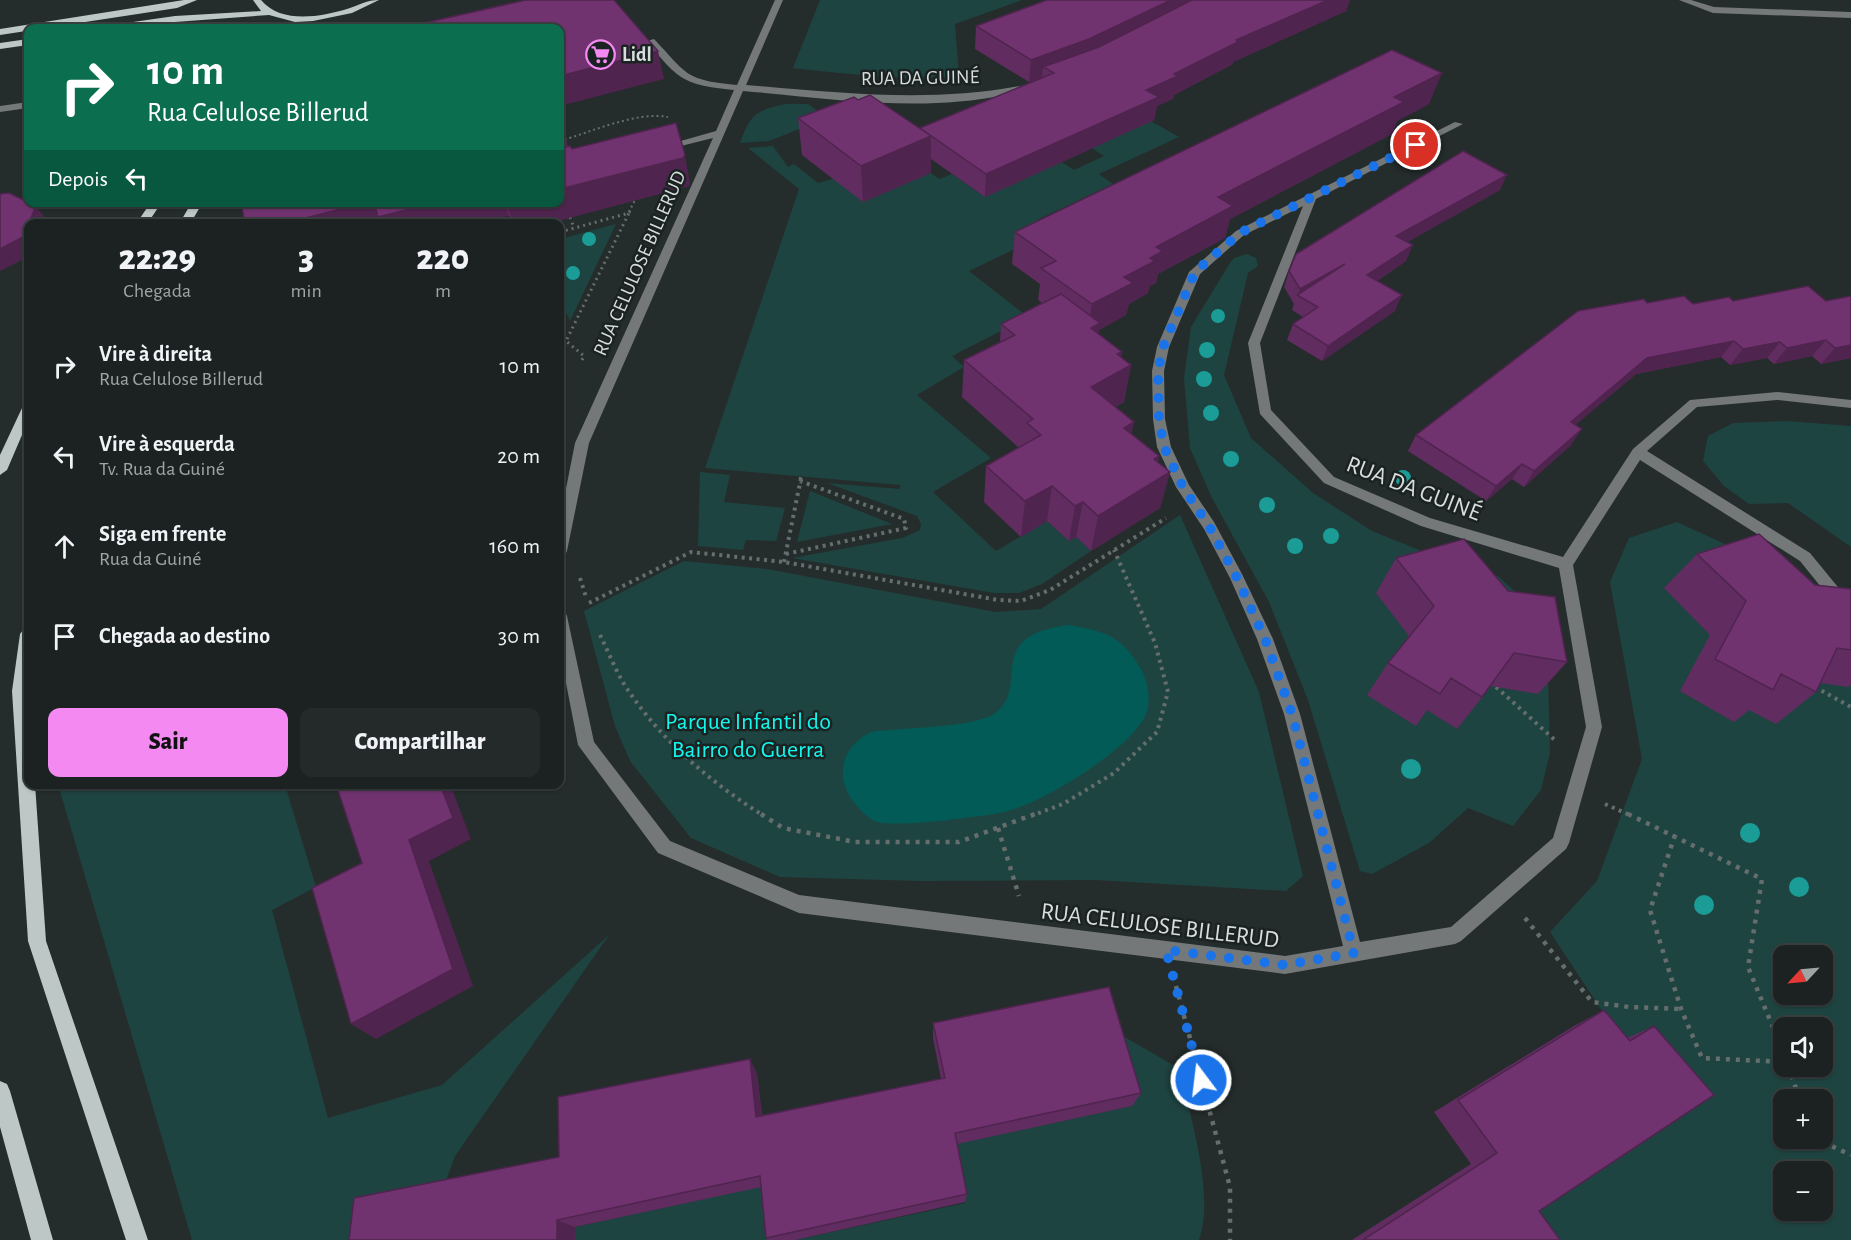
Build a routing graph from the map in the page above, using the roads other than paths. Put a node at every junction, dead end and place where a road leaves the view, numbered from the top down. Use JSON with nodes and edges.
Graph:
{"nodes":[{"id":1,"x":193,"y":0,"type":"edge"},
{"id":2,"x":257,"y":0,"type":"edge"},
{"id":3,"x":375,"y":0,"type":"edge"},
{"id":4,"x":779,"y":0,"type":"edge"},
{"id":5,"x":1683,"y":0,"type":"edge"},
{"id":6,"x":358,"y":9,"type":"junction"},
{"id":7,"x":274,"y":15,"type":"junction"},
{"id":8,"x":1851,"y":15,"type":"edge"},
{"id":9,"x":52,"y":24,"type":"edge"},
{"id":10,"x":140,"y":24,"type":"edge"},
{"id":11,"x":274,"y":24,"type":"edge"},
{"id":12,"x":340,"y":24,"type":"edge"},
{"id":13,"x":24,"y":28,"type":"edge"},
{"id":14,"x":0,"y":32,"type":"edge"},
{"id":15,"x":651,"y":41,"type":"edge"},
{"id":16,"x":24,"y":43,"type":"edge"},
{"id":17,"x":0,"y":46,"type":"edge"},
{"id":18,"x":1038,"y":85,"type":"edge"},
{"id":19,"x":741,"y":88,"type":"junction"},
{"id":20,"x":24,"y":106,"type":"edge"},
{"id":21,"x":0,"y":109,"type":"edge"},
{"id":22,"x":1458,"y":124,"type":"dead end"},
{"id":23,"x":720,"y":133,"type":"junction"},
{"id":24,"x":653,"y":150,"type":"edge"},
{"id":25,"x":1311,"y":200,"type":"junction"},
{"id":26,"x":1851,"y":404,"type":"edge"},
{"id":27,"x":24,"y":417,"type":"edge"},
{"id":28,"x":1638,"y":452,"type":"junction"},
{"id":29,"x":0,"y":470,"type":"edge"},
{"id":30,"x":564,"y":518,"type":"edge"},
{"id":31,"x":1566,"y":564,"type":"junction"},
{"id":32,"x":1851,"y":614,"type":"edge"},
{"id":33,"x":564,"y":636,"type":"edge"},
{"id":34,"x":24,"y":662,"type":"edge"},
{"id":35,"x":24,"y":750,"type":"edge"},
{"id":36,"x":27,"y":789,"type":"edge"},
{"id":37,"x":1354,"y":953,"type":"junction"},
{"id":38,"x":0,"y":1091,"type":"edge"},
{"id":39,"x":42,"y":1240,"type":"edge"},
{"id":40,"x":137,"y":1240,"type":"edge"}],
"edges":[{"from":1,"to":9,"type":"main road"},
{"from":2,"to":7,"type":"main road"},
{"from":3,"to":6,"type":"main road"},
{"from":4,"to":19,"type":"street","name":"RUA CELULOSE BILLERUD"},
{"from":5,"to":8,"type":"street"},
{"from":6,"to":7,"type":"main road"},
{"from":6,"to":12,"type":"main road"},
{"from":7,"to":10,"type":"main road"},
{"from":7,"to":11,"type":"main road"},
{"from":13,"to":14,"type":"main road"},
{"from":15,"to":19,"type":"street","name":"RUA DA GUINÉ"},
{"from":16,"to":17,"type":"main road"},
{"from":18,"to":19,"type":"street","name":"RUA DA GUINÉ"},
{"from":19,"to":23,"type":"street","name":"RUA CELULOSE BILLERUD"},
{"from":20,"to":21,"type":"street"},
{"from":22,"to":25,"type":"street"},
{"from":23,"to":24,"type":"street"},
{"from":23,"to":30,"type":"street","name":"RUA CELULOSE BILLERUD"},
{"from":25,"to":31,"type":"street","name":"RUA DA GUINÉ"},
{"from":25,"to":37,"type":"street"},
{"from":26,"to":28,"type":"street"},
{"from":27,"to":29,"type":"main road"},
{"from":28,"to":31,"type":"street"},
{"from":28,"to":32,"type":"street"},
{"from":31,"to":37,"type":"street","name":"RUA CELULOSE BILLERUD"},
{"from":33,"to":37,"type":"street","name":"RUA CELULOSE BILLERUD"},
{"from":34,"to":35,"type":"main road"},
{"from":36,"to":40,"type":"main road"},
{"from":38,"to":39,"type":"main road"}]}
